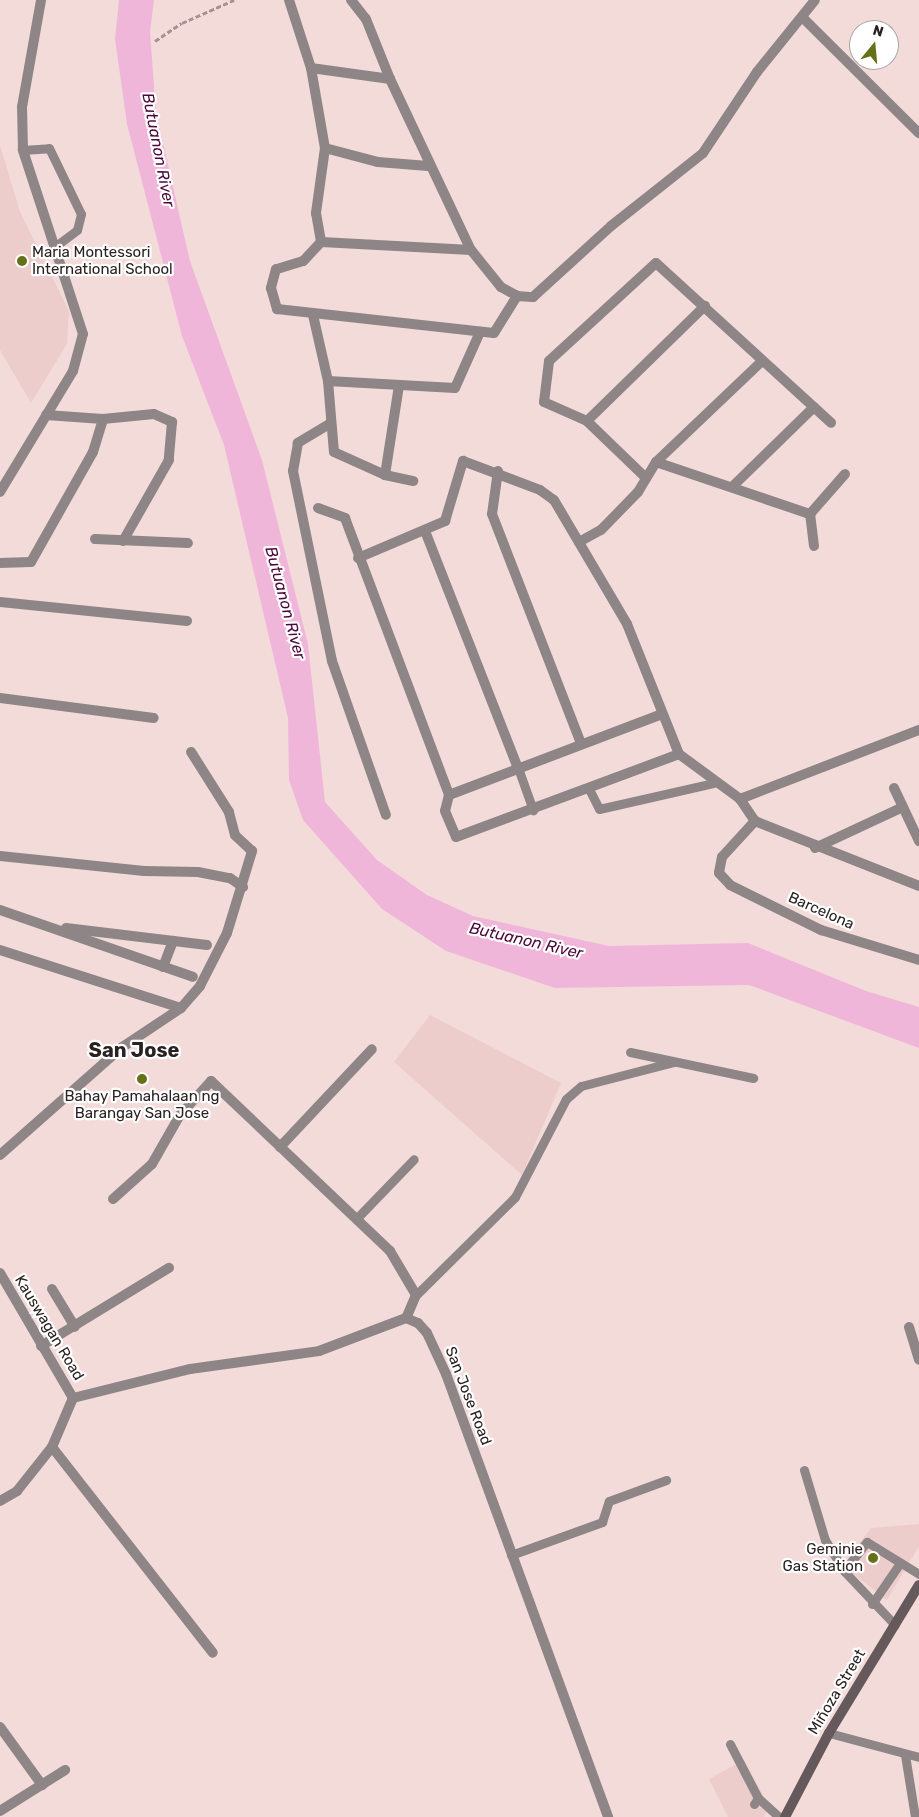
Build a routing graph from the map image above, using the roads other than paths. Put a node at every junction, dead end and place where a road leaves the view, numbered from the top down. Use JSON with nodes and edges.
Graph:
{"nodes":[{"id":1,"x":41,"y":0,"type":"edge"},
{"id":2,"x":289,"y":0,"type":"edge"},
{"id":3,"x":352,"y":0,"type":"edge"},
{"id":4,"x":815,"y":0,"type":"edge"},
{"id":5,"x":802,"y":16,"type":"junction"},
{"id":6,"x":311,"y":68,"type":"junction"},
{"id":7,"x":390,"y":79,"type":"junction"},
{"id":8,"x":919,"y":133,"type":"edge"},
{"id":9,"x":325,"y":148,"type":"junction"},
{"id":10,"x":23,"y":150,"type":"junction"},
{"id":11,"x":428,"y":166,"type":"junction"},
{"id":12,"x":321,"y":242,"type":"junction"},
{"id":13,"x":56,"y":246,"type":"junction"},
{"id":14,"x":471,"y":250,"type":"junction"},
{"id":15,"x":517,"y":296,"type":"junction"},
{"id":16,"x":706,"y":306,"type":"junction"},
{"id":17,"x":313,"y":315,"type":"junction"},
{"id":18,"x":480,"y":332,"type":"junction"},
{"id":19,"x":761,"y":362,"type":"junction"},
{"id":20,"x":328,"y":381,"type":"junction"},
{"id":21,"x":400,"y":386,"type":"junction"},
{"id":22,"x":814,"y":407,"type":"junction"},
{"id":23,"x":46,"y":414,"type":"junction"},
{"id":24,"x":103,"y":418,"type":"junction"},
{"id":25,"x":587,"y":421,"type":"junction"},
{"id":26,"x":331,"y":423,"type":"junction"},
{"id":27,"x":831,"y":423,"type":"dead end"},
{"id":28,"x":656,"y":462,"type":"junction"},
{"id":29,"x":498,"y":471,"type":"junction"},
{"id":30,"x":845,"y":474,"type":"dead end"},
{"id":31,"x":385,"y":475,"type":"junction"},
{"id":32,"x":646,"y":478,"type":"junction"},
{"id":33,"x":413,"y":481,"type":"dead end"},
{"id":34,"x":733,"y":486,"type":"junction"},
{"id":35,"x":0,"y":492,"type":"edge"},
{"id":36,"x":318,"y":508,"type":"dead end"},
{"id":37,"x":810,"y":514,"type":"junction"},
{"id":38,"x":425,"y":531,"type":"junction"},
{"id":39,"x":95,"y":539,"type":"dead end"},
{"id":40,"x":124,"y":541,"type":"junction"},
{"id":41,"x":579,"y":542,"type":"junction"},
{"id":42,"x":188,"y":543,"type":"dead end"},
{"id":43,"x":814,"y":546,"type":"dead end"},
{"id":44,"x":358,"y":558,"type":"junction"},
{"id":45,"x":0,"y":563,"type":"edge"},
{"id":46,"x":0,"y":602,"type":"edge"},
{"id":47,"x":187,"y":621,"type":"dead end"},
{"id":48,"x":0,"y":698,"type":"edge"},
{"id":49,"x":662,"y":714,"type":"junction"},
{"id":50,"x":154,"y":718,"type":"dead end"},
{"id":51,"x":919,"y":730,"type":"edge"},
{"id":52,"x":581,"y":744,"type":"junction"},
{"id":53,"x":191,"y":752,"type":"dead end"},
{"id":54,"x":679,"y":754,"type":"junction"},
{"id":55,"x":518,"y":768,"type":"junction"},
{"id":56,"x":713,"y":783,"type":"junction"},
{"id":57,"x":894,"y":788,"type":"dead end"},
{"id":58,"x":589,"y":789,"type":"junction"},
{"id":59,"x":448,"y":795,"type":"junction"},
{"id":60,"x":740,"y":799,"type":"junction"},
{"id":61,"x":903,"y":807,"type":"junction"},
{"id":62,"x":533,"y":810,"type":"junction"},
{"id":63,"x":386,"y":815,"type":"dead end"},
{"id":64,"x":755,"y":821,"type":"junction"},
{"id":65,"x":919,"y":841,"type":"edge"},
{"id":66,"x":815,"y":848,"type":"junction"},
{"id":67,"x":0,"y":856,"type":"edge"},
{"id":68,"x":919,"y":886,"type":"edge"},
{"id":69,"x":243,"y":887,"type":"junction"},
{"id":70,"x":0,"y":910,"type":"edge"},
{"id":71,"x":46,"y":926,"type":"junction"},
{"id":72,"x":173,"y":941,"type":"junction"},
{"id":73,"x":207,"y":945,"type":"dead end"},
{"id":74,"x":0,"y":950,"type":"edge"},
{"id":75,"x":919,"y":960,"type":"edge"},
{"id":76,"x":163,"y":967,"type":"junction"},
{"id":77,"x":193,"y":977,"type":"dead end"},
{"id":78,"x":181,"y":1008,"type":"junction"},
{"id":79,"x":372,"y":1049,"type":"dead end"},
{"id":80,"x":630,"y":1052,"type":"dead end"},
{"id":81,"x":674,"y":1062,"type":"junction"},
{"id":82,"x":753,"y":1078,"type":"dead end"},
{"id":83,"x":280,"y":1147,"type":"junction"},
{"id":84,"x":0,"y":1155,"type":"edge"},
{"id":85,"x":414,"y":1159,"type":"dead end"},
{"id":86,"x":113,"y":1199,"type":"dead end"},
{"id":87,"x":356,"y":1220,"type":"junction"},
{"id":88,"x":169,"y":1268,"type":"dead end"},
{"id":89,"x":0,"y":1273,"type":"edge"},
{"id":90,"x":52,"y":1289,"type":"dead end"},
{"id":91,"x":416,"y":1295,"type":"junction"},
{"id":92,"x":406,"y":1318,"type":"junction"},
{"id":93,"x":75,"y":1327,"type":"junction"},
{"id":94,"x":909,"y":1327,"type":"dead end"},
{"id":95,"x":41,"y":1346,"type":"junction"},
{"id":96,"x":919,"y":1360,"type":"edge"},
{"id":97,"x":73,"y":1398,"type":"junction"},
{"id":98,"x":52,"y":1447,"type":"junction"},
{"id":99,"x":804,"y":1470,"type":"dead end"},
{"id":100,"x":666,"y":1480,"type":"dead end"},
{"id":101,"x":0,"y":1501,"type":"edge"},
{"id":102,"x":511,"y":1555,"type":"junction"},
{"id":103,"x":900,"y":1562,"type":"junction"},
{"id":104,"x":844,"y":1571,"type":"junction"},
{"id":105,"x":919,"y":1574,"type":"edge"},
{"id":106,"x":919,"y":1585,"type":"edge"},
{"id":107,"x":872,"y":1604,"type":"junction"},
{"id":108,"x":895,"y":1625,"type":"junction"},
{"id":109,"x":213,"y":1653,"type":"dead end"},
{"id":110,"x":0,"y":1727,"type":"edge"},
{"id":111,"x":829,"y":1733,"type":"junction"},
{"id":112,"x":730,"y":1744,"type":"dead end"},
{"id":113,"x":905,"y":1755,"type":"junction"},
{"id":114,"x":919,"y":1757,"type":"edge"},
{"id":115,"x":66,"y":1770,"type":"dead end"},
{"id":116,"x":42,"y":1786,"type":"junction"},
{"id":117,"x":0,"y":1811,"type":"edge"},
{"id":118,"x":608,"y":1817,"type":"edge"},
{"id":119,"x":779,"y":1817,"type":"edge"},
{"id":120,"x":785,"y":1817,"type":"edge"},
{"id":121,"x":915,"y":1817,"type":"edge"}],
"edges":[{"from":1,"to":10,"type":"street"},
{"from":2,"to":6,"type":"street"},
{"from":3,"to":7,"type":"street"},
{"from":4,"to":5,"type":"street"},
{"from":5,"to":8,"type":"street"},
{"from":5,"to":15,"type":"street"},
{"from":6,"to":7,"type":"street"},
{"from":6,"to":9,"type":"street"},
{"from":7,"to":11,"type":"street"},
{"from":9,"to":11,"type":"street"},
{"from":9,"to":12,"type":"street"},
{"from":10,"to":13,"type":"street"},
{"from":10,"to":13,"type":"lane"},
{"from":11,"to":14,"type":"street"},
{"from":12,"to":14,"type":"street"},
{"from":12,"to":17,"type":"street"},
{"from":13,"to":23,"type":"street"},
{"from":14,"to":15,"type":"street"},
{"from":15,"to":18,"type":"street"},
{"from":16,"to":19,"type":"street"},
{"from":16,"to":25,"type":"street"},
{"from":16,"to":25,"type":"street"},
{"from":17,"to":18,"type":"street"},
{"from":17,"to":20,"type":"street"},
{"from":18,"to":21,"type":"street"},
{"from":19,"to":22,"type":"street"},
{"from":19,"to":28,"type":"street"},
{"from":20,"to":21,"type":"street"},
{"from":20,"to":26,"type":"street"},
{"from":21,"to":31,"type":"street"},
{"from":22,"to":27,"type":"street"},
{"from":22,"to":34,"type":"street"},
{"from":23,"to":24,"type":"street"},
{"from":23,"to":35,"type":"street"},
{"from":24,"to":40,"type":"street"},
{"from":24,"to":45,"type":"street"},
{"from":25,"to":32,"type":"street"},
{"from":26,"to":31,"type":"street"},
{"from":26,"to":63,"type":"street"},
{"from":28,"to":32,"type":"street"},
{"from":28,"to":34,"type":"street"},
{"from":29,"to":38,"type":"street"},
{"from":29,"to":41,"type":"street"},
{"from":29,"to":52,"type":"street"},
{"from":30,"to":37,"type":"street"},
{"from":31,"to":33,"type":"street"},
{"from":32,"to":41,"type":"street"},
{"from":34,"to":37,"type":"street"},
{"from":36,"to":44,"type":"street"},
{"from":37,"to":43,"type":"street"},
{"from":38,"to":44,"type":"street"},
{"from":38,"to":55,"type":"street"},
{"from":39,"to":40,"type":"street"},
{"from":40,"to":42,"type":"street"},
{"from":41,"to":49,"type":"street"},
{"from":44,"to":59,"type":"street"},
{"from":46,"to":47,"type":"street"},
{"from":48,"to":50,"type":"street"},
{"from":49,"to":52,"type":"street"},
{"from":49,"to":54,"type":"street"},
{"from":51,"to":60,"type":"street"},
{"from":52,"to":55,"type":"street"},
{"from":53,"to":69,"type":"street"},
{"from":54,"to":56,"type":"street"},
{"from":54,"to":58,"type":"street"},
{"from":55,"to":59,"type":"street"},
{"from":55,"to":62,"type":"lane"},
{"from":56,"to":58,"type":"lane"},
{"from":56,"to":60,"type":"street"},
{"from":57,"to":61,"type":"street"},
{"from":58,"to":62,"type":"street"},
{"from":59,"to":62,"type":"street"},
{"from":60,"to":64,"type":"street"},
{"from":61,"to":65,"type":"street"},
{"from":61,"to":66,"type":"street"},
{"from":64,"to":66,"type":"street"},
{"from":64,"to":75,"type":"street","name":"Barcelona"},
{"from":66,"to":68,"type":"street"},
{"from":67,"to":69,"type":"street"},
{"from":69,"to":78,"type":"street"},
{"from":70,"to":71,"type":"street"},
{"from":71,"to":72,"type":"street"},
{"from":71,"to":76,"type":"street"},
{"from":72,"to":73,"type":"street"},
{"from":72,"to":76,"type":"street"},
{"from":74,"to":78,"type":"street"},
{"from":76,"to":77,"type":"street"},
{"from":78,"to":84,"type":"street"},
{"from":79,"to":83,"type":"street"},
{"from":80,"to":81,"type":"lane"},
{"from":81,"to":82,"type":"lane"},
{"from":81,"to":91,"type":"lane"},
{"from":83,"to":86,"type":"street"},
{"from":83,"to":87,"type":"street"},
{"from":85,"to":87,"type":"lane"},
{"from":87,"to":91,"type":"street"},
{"from":88,"to":93,"type":"street"},
{"from":89,"to":95,"type":"street","name":"Kauswagan Road"},
{"from":90,"to":93,"type":"street"},
{"from":91,"to":92,"type":"street"},
{"from":92,"to":97,"type":"street"},
{"from":92,"to":102,"type":"street","name":"San Jose Road"},
{"from":93,"to":95,"type":"street"},
{"from":94,"to":96,"type":"street"},
{"from":95,"to":97,"type":"street","name":"Kauswagan Road"},
{"from":97,"to":98,"type":"street"},
{"from":98,"to":101,"type":"street"},
{"from":98,"to":109,"type":"street"},
{"from":99,"to":104,"type":"lane"},
{"from":100,"to":102,"type":"lane"},
{"from":102,"to":118,"type":"street","name":"San Jose Road"},
{"from":103,"to":104,"type":"lane"},
{"from":103,"to":105,"type":"lane"},
{"from":103,"to":107,"type":"lane"},
{"from":104,"to":107,"type":"lane"},
{"from":106,"to":108,"type":"main road","name":"Miñoza Street"},
{"from":107,"to":108,"type":"lane"},
{"from":108,"to":111,"type":"main road","name":"Miñoza Street"},
{"from":110,"to":116,"type":"street"},
{"from":111,"to":113,"type":"lane"},
{"from":111,"to":120,"type":"main road","name":"Miñoza Street"},
{"from":112,"to":119,"type":"lane"},
{"from":113,"to":114,"type":"lane"},
{"from":113,"to":121,"type":"lane"},
{"from":115,"to":116,"type":"street"},
{"from":116,"to":117,"type":"street"}]}
